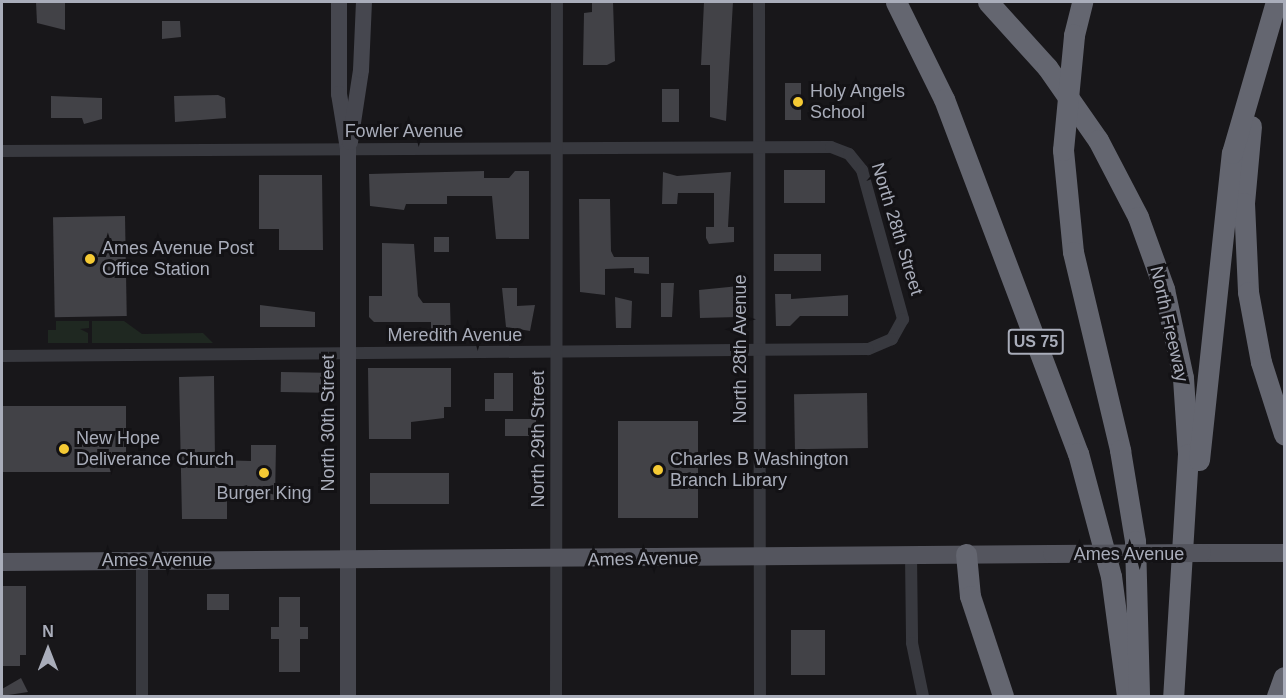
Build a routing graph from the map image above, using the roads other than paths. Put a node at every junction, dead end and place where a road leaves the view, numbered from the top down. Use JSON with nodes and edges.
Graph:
{"nodes":[{"id":1,"x":339,"y":2,"type":"edge"},
{"id":2,"x":364,"y":2,"type":"edge"},
{"id":3,"x":557,"y":2,"type":"edge"},
{"id":4,"x":759,"y":2,"type":"edge"},
{"id":5,"x":896,"y":2,"type":"edge"},
{"id":6,"x":988,"y":2,"type":"edge"},
{"id":7,"x":1082,"y":2,"type":"edge"},
{"id":8,"x":1276,"y":2,"type":"edge"},
{"id":9,"x":1284,"y":3,"type":"edge"},
{"id":10,"x":759,"y":147,"type":"junction"},
{"id":11,"x":806,"y":147,"type":"joint"},
{"id":12,"x":348,"y":149,"type":"junction"},
{"id":13,"x":557,"y":149,"type":"junction"},
{"id":14,"x":2,"y":151,"type":"edge"},
{"id":15,"x":900,"y":327,"type":"joint"},
{"id":16,"x":757,"y":351,"type":"junction"},
{"id":17,"x":556,"y":353,"type":"junction"},
{"id":18,"x":347,"y":354,"type":"junction"},
{"id":19,"x":2,"y":356,"type":"edge"},
{"id":20,"x":1284,"y":434,"type":"edge"},
{"id":21,"x":1284,"y":553,"type":"edge"},
{"id":22,"x":966,"y":554,"type":"junction"},
{"id":23,"x":911,"y":555,"type":"junction"},
{"id":24,"x":759,"y":557,"type":"junction"},
{"id":25,"x":142,"y":560,"type":"junction"},
{"id":26,"x":348,"y":560,"type":"junction"},
{"id":27,"x":556,"y":560,"type":"junction"},
{"id":28,"x":2,"y":562,"type":"edge"},
{"id":29,"x":1184,"y":583,"type":"junction"},
{"id":30,"x":1284,"y":677,"type":"edge"},
{"id":31,"x":141,"y":696,"type":"edge"},
{"id":32,"x":348,"y":696,"type":"edge"},
{"id":33,"x":556,"y":696,"type":"edge"},
{"id":34,"x":760,"y":696,"type":"edge"},
{"id":35,"x":923,"y":696,"type":"edge"},
{"id":36,"x":1003,"y":696,"type":"edge"},
{"id":37,"x":1127,"y":696,"type":"edge"},
{"id":38,"x":1139,"y":696,"type":"edge"},
{"id":39,"x":1173,"y":696,"type":"edge"},
{"id":40,"x":1277,"y":696,"type":"edge"}],
"edges":[{"from":1,"to":12,"type":"main road","name":"North 30th Street"},
{"from":2,"to":12,"type":"main road","name":"North 30th Street"},
{"from":3,"to":13,"type":"street","name":"North 29th Street"},
{"from":4,"to":10,"type":"street","name":"North 28th Avenue"},
{"from":5,"to":37,"type":"highway","number":"US 75"},
{"from":6,"to":29,"type":"highway","name":"North Freeway"},
{"from":7,"to":38,"type":"highway","bridge":true},
{"from":8,"to":29,"type":"highway"},
{"from":9,"to":20,"type":"highway"},
{"from":10,"to":11,"type":"street","name":"Fowler Avenue"},
{"from":10,"to":13,"type":"street","name":"Fowler Avenue"},
{"from":10,"to":16,"type":"street","name":"North 28th Avenue"},
{"from":11,"to":15,"type":"street","name":"North 28th Street"},
{"from":12,"to":13,"type":"street","name":"Fowler Avenue"},
{"from":12,"to":14,"type":"street","name":"Fowler Avenue"},
{"from":12,"to":18,"type":"main road","name":"North 30th Street"},
{"from":13,"to":17,"type":"street","name":"North 29th Street"},
{"from":15,"to":16,"type":"street","name":"Meredith Avenue"},
{"from":16,"to":17,"type":"street","name":"Meredith Avenue"},
{"from":16,"to":24,"type":"street","name":"North 28th Avenue"},
{"from":17,"to":18,"type":"street","name":"Meredith Avenue"},
{"from":17,"to":27,"type":"street","name":"North 29th Street"},
{"from":18,"to":19,"type":"street","name":"Meredith Avenue"},
{"from":18,"to":26,"type":"main road","name":"North 30th Street"},
{"from":21,"to":22,"type":"main road","name":"Ames Avenue","bridge":true},
{"from":22,"to":23,"type":"main road","name":"Ames Avenue"},
{"from":22,"to":36,"type":"highway"},
{"from":23,"to":24,"type":"main road","name":"Ames Avenue"},
{"from":23,"to":35,"type":"street"},
{"from":24,"to":27,"type":"main road","name":"Ames Avenue"},
{"from":24,"to":34,"type":"street","name":"North 28th Avenue"},
{"from":25,"to":26,"type":"main road","name":"Ames Avenue"},
{"from":25,"to":28,"type":"main road","name":"Ames Avenue"},
{"from":25,"to":31,"type":"street"},
{"from":26,"to":27,"type":"main road","name":"Ames Avenue"},
{"from":26,"to":32,"type":"main road","name":"North 30th Street"},
{"from":27,"to":33,"type":"street","name":"North 29th Street"},
{"from":29,"to":39,"type":"highway","name":"North Freeway"},
{"from":30,"to":40,"type":"highway"}]}
